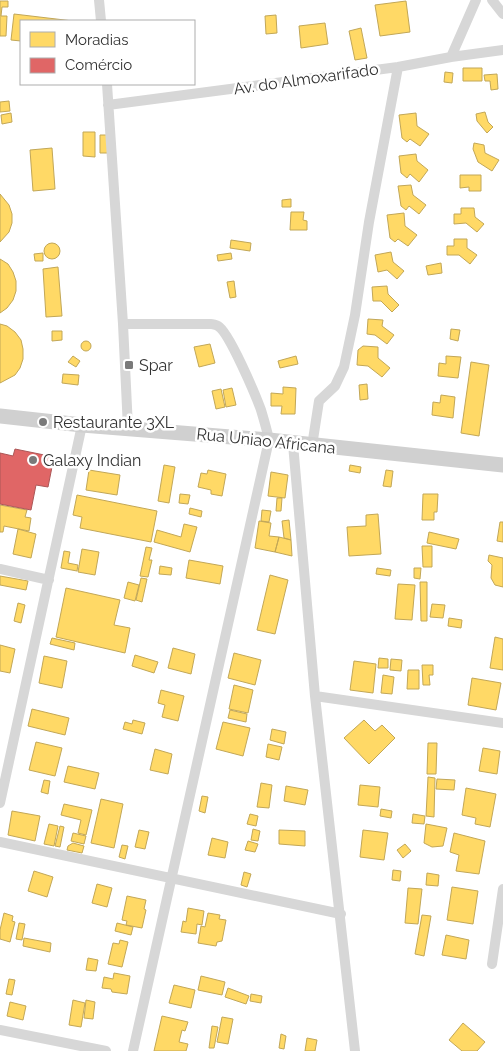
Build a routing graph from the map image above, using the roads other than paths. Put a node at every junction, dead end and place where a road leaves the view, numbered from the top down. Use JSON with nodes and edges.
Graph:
{"nodes":[{"id":1,"x":99,"y":0,"type":"edge"},
{"id":2,"x":476,"y":0,"type":"edge"},
{"id":3,"x":492,"y":0,"type":"edge"},
{"id":4,"x":503,"y":14,"type":"edge"},
{"id":5,"x":101,"y":20,"type":"edge"},
{"id":6,"x":503,"y":50,"type":"edge"},
{"id":7,"x":451,"y":57,"type":"junction"},
{"id":8,"x":398,"y":67,"type":"junction"},
{"id":9,"x":107,"y":85,"type":"edge"},
{"id":10,"x":108,"y":105,"type":"junction"},
{"id":11,"x":123,"y":324,"type":"junction"},
{"id":12,"x":0,"y":416,"type":"edge"},
{"id":13,"x":82,"y":425,"type":"junction"},
{"id":14,"x":128,"y":428,"type":"junction"},
{"id":15,"x":269,"y":440,"type":"junction"},
{"id":16,"x":293,"y":444,"type":"junction"},
{"id":17,"x":312,"y":446,"type":"junction"},
{"id":18,"x":503,"y":465,"type":"edge"},
{"id":19,"x":0,"y":569,"type":"edge"},
{"id":20,"x":48,"y":580,"type":"junction"},
{"id":21,"x":315,"y":696,"type":"junction"},
{"id":22,"x":503,"y":723,"type":"edge"},
{"id":23,"x":0,"y":803,"type":"edge"},
{"id":24,"x":0,"y":842,"type":"edge"},
{"id":25,"x":172,"y":880,"type":"junction"},
{"id":26,"x":503,"y":889,"type":"edge"},
{"id":27,"x":341,"y":914,"type":"junction"},
{"id":28,"x":492,"y":964,"type":"dead end"},
{"id":29,"x":0,"y":1030,"type":"edge"},
{"id":30,"x":106,"y":1051,"type":"edge"},
{"id":31,"x":133,"y":1051,"type":"edge"},
{"id":32,"x":355,"y":1051,"type":"edge"}],
"edges":[{"from":1,"to":5,"type":"street"},
{"from":2,"to":7,"type":"street"},
{"from":3,"to":4,"type":"street"},
{"from":6,"to":7,"type":"street","name":"Av. do Almoxarifado"},
{"from":7,"to":8,"type":"street","name":"Av. do Almoxarifado"},
{"from":8,"to":10,"type":"street","name":"Av. do Almoxarifado"},
{"from":8,"to":17,"type":"street"},
{"from":9,"to":10,"type":"street"},
{"from":10,"to":11,"type":"street"},
{"from":11,"to":14,"type":"street"},
{"from":11,"to":15,"type":"street"},
{"from":12,"to":13,"type":"main road","name":"Rua Uniao Africana"},
{"from":13,"to":14,"type":"main road","name":"Rua Uniao Africana"},
{"from":13,"to":20,"type":"street"},
{"from":14,"to":15,"type":"main road","name":"Rua Uniao Africana"},
{"from":15,"to":16,"type":"main road","name":"Rua Uniao Africana"},
{"from":15,"to":25,"type":"street"},
{"from":16,"to":17,"type":"main road","name":"Rua Uniao Africana"},
{"from":16,"to":21,"type":"street"},
{"from":17,"to":18,"type":"main road","name":"Rua Uniao Africana"},
{"from":19,"to":20,"type":"street"},
{"from":20,"to":23,"type":"street"},
{"from":21,"to":22,"type":"street"},
{"from":21,"to":27,"type":"street"},
{"from":24,"to":25,"type":"street"},
{"from":25,"to":27,"type":"street"},
{"from":25,"to":31,"type":"street"},
{"from":26,"to":28,"type":"street"},
{"from":27,"to":32,"type":"street"},
{"from":29,"to":30,"type":"street"}]}
